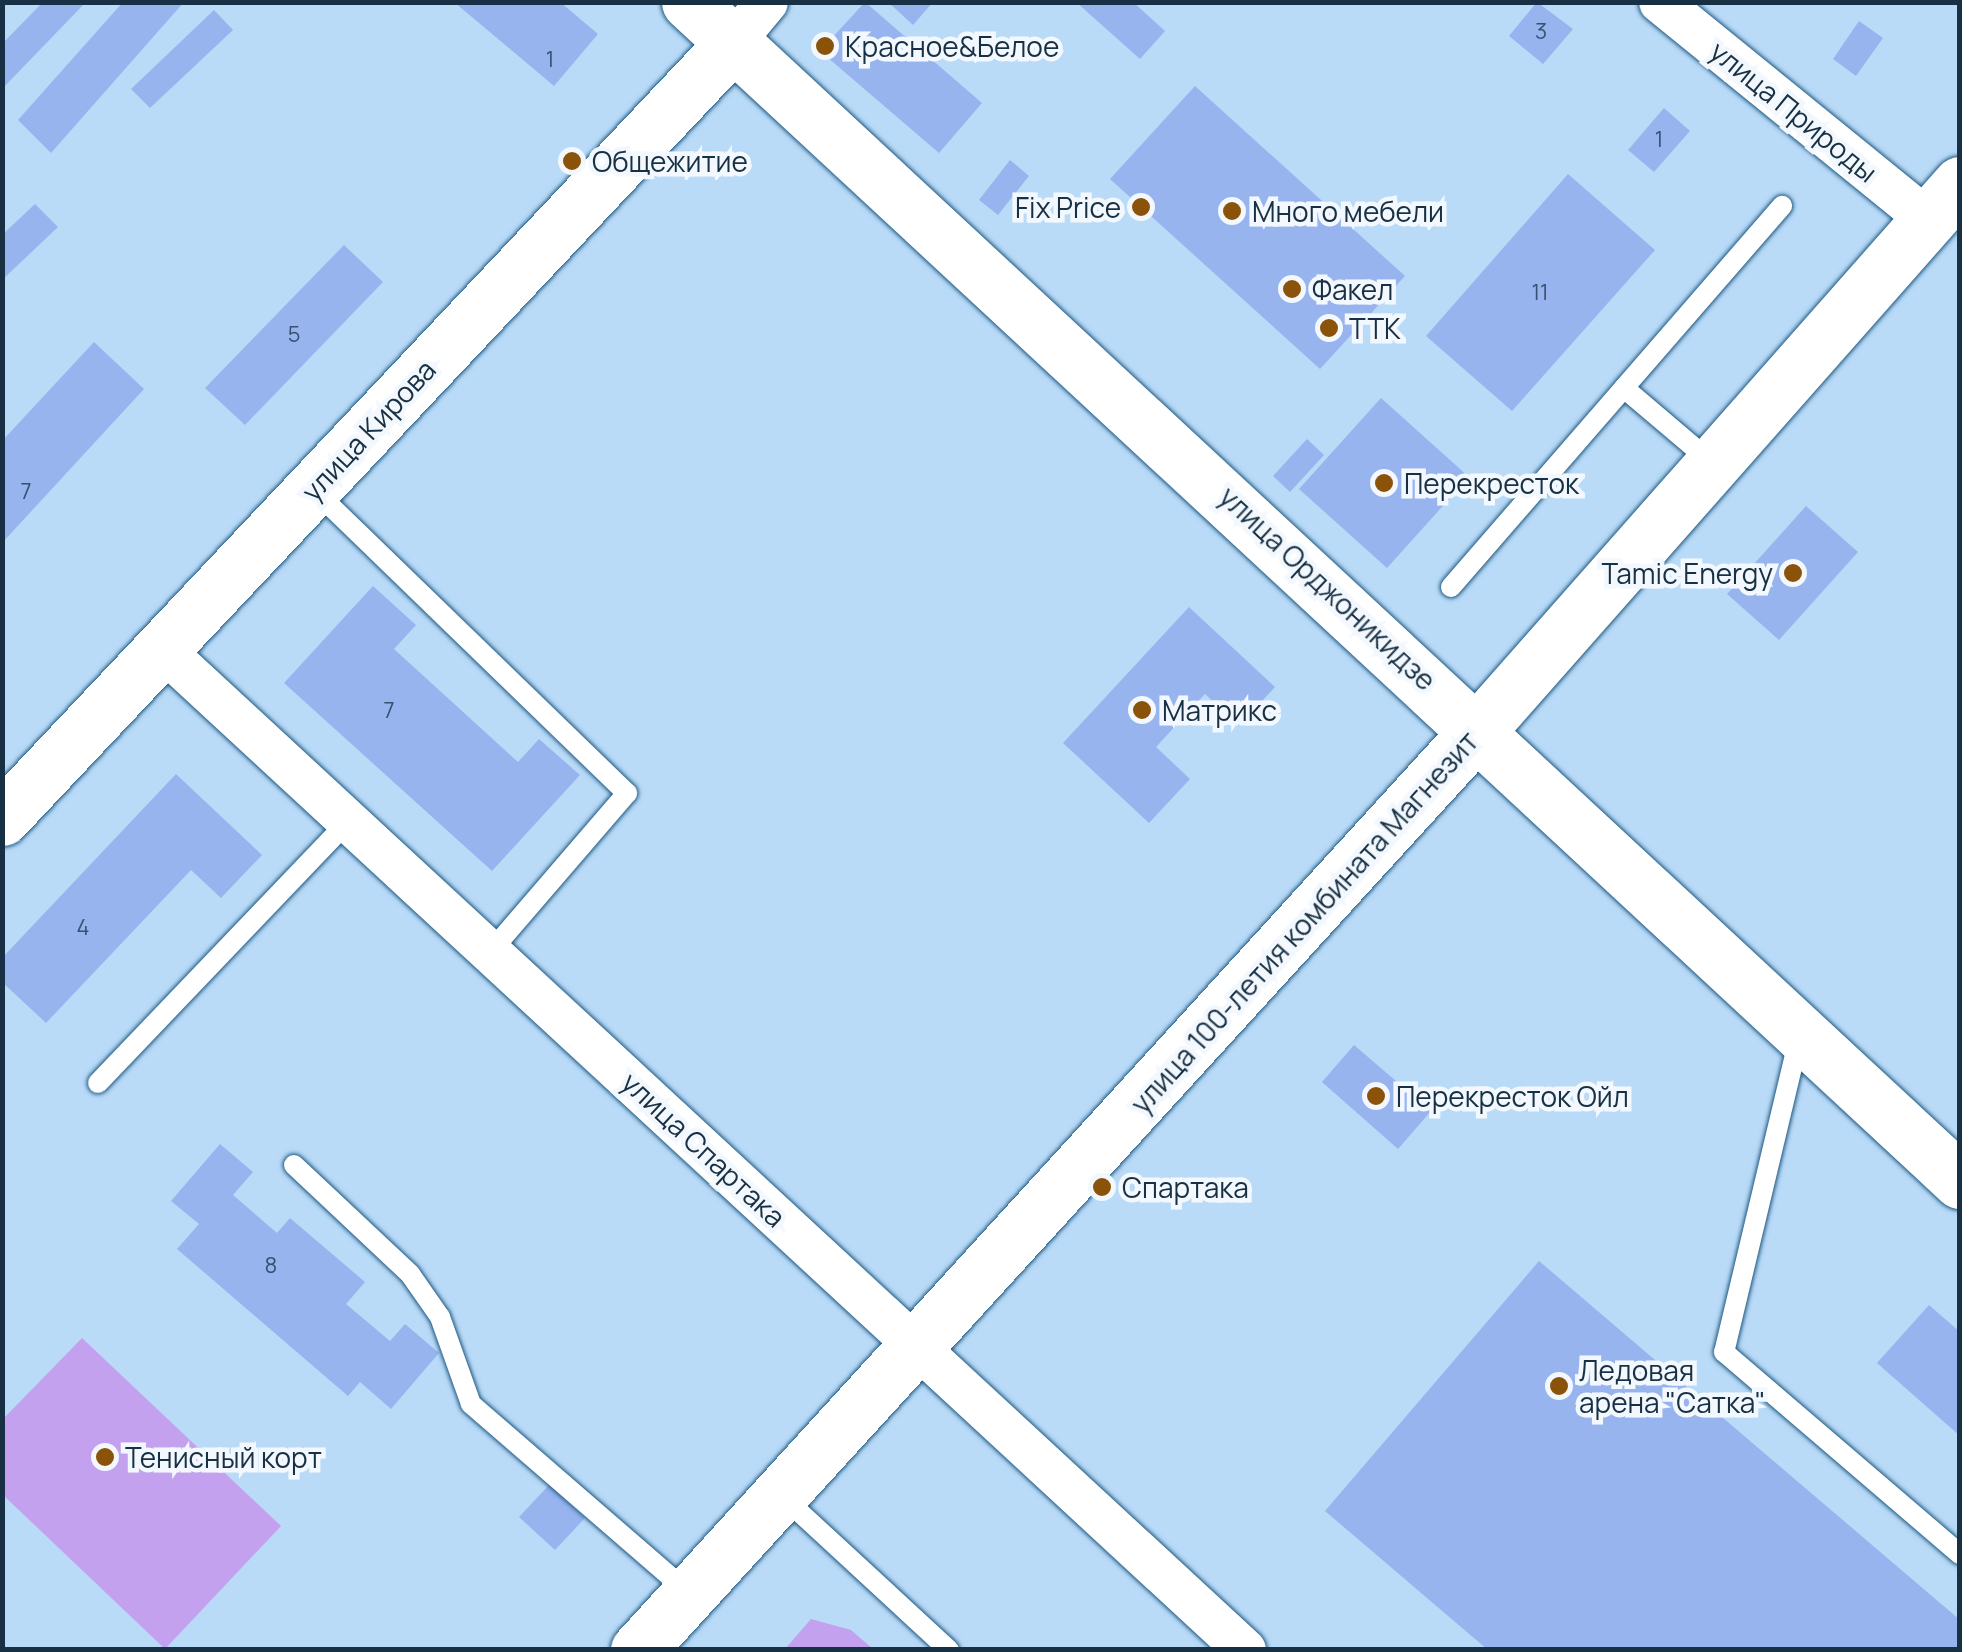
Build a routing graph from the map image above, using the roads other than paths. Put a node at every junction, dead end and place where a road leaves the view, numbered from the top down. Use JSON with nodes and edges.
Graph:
{"nodes":[{"id":1,"x":689,"y":2,"type":"edge"},
{"id":2,"x":1660,"y":2,"type":"edge"},
{"id":3,"x":750,"y":23,"type":"edge"},
{"id":4,"x":1944,"y":202,"type":"edge"},
{"id":5,"x":1782,"y":206,"type":"dead end"},
{"id":6,"x":1624,"y":388,"type":"junction"},
{"id":7,"x":1712,"y":464,"type":"junction"},
{"id":8,"x":313,"y":489,"type":"junction"},
{"id":9,"x":1450,"y":586,"type":"dead end"},
{"id":10,"x":162,"y":649,"type":"junction"},
{"id":11,"x":1479,"y":729,"type":"junction"},
{"id":12,"x":2,"y":818,"type":"edge"},
{"id":13,"x":348,"y":821,"type":"junction"},
{"id":14,"x":490,"y":952,"type":"junction"},
{"id":15,"x":1800,"y":1032,"type":"junction"},
{"id":16,"x":98,"y":1083,"type":"dead end"},
{"id":17,"x":294,"y":1165,"type":"dead end"},
{"id":18,"x":1960,"y":1180,"type":"edge"},
{"id":19,"x":918,"y":1347,"type":"junction"},
{"id":20,"x":782,"y":1496,"type":"junction"},
{"id":21,"x":1960,"y":1554,"type":"edge"},
{"id":22,"x":689,"y":1593,"type":"junction"},
{"id":23,"x":638,"y":1650,"type":"edge"},
{"id":24,"x":950,"y":1650,"type":"edge"},
{"id":25,"x":1245,"y":1650,"type":"edge"}],
"edges":[{"from":1,"to":3,"type":"main road","name":"улица Орджоникидзе"},
{"from":2,"to":4,"type":"street","name":"улица Природы"},
{"from":3,"to":8,"type":"main road","name":"улица Кирова"},
{"from":3,"to":11,"type":"main road","name":"улица Орджоникидзе"},
{"from":4,"to":7,"type":"main road","name":"улица 100-летия комбината Магнезит"},
{"from":5,"to":6,"type":"lane"},
{"from":6,"to":7,"type":"lane"},
{"from":6,"to":9,"type":"lane"},
{"from":7,"to":11,"type":"main road","name":"улица 100-летия комбината Магнезит"},
{"from":8,"to":10,"type":"main road","name":"улица Кирова"},
{"from":8,"to":14,"type":"lane"},
{"from":10,"to":12,"type":"main road","name":"улица Кирова"},
{"from":10,"to":13,"type":"street","name":"улица Спартака"},
{"from":11,"to":15,"type":"main road","name":"улица Орджоникидзе"},
{"from":11,"to":19,"type":"main road","name":"улица 100-летия комбината Магнезит"},
{"from":13,"to":14,"type":"street","name":"улица Спартака"},
{"from":13,"to":16,"type":"lane"},
{"from":14,"to":19,"type":"street","name":"улица Спартака"},
{"from":15,"to":18,"type":"main road","name":"улица Орджоникидзе"},
{"from":15,"to":21,"type":"lane"},
{"from":17,"to":22,"type":"lane"},
{"from":19,"to":20,"type":"main road","name":"улица 100-летия комбината Магнезит"},
{"from":19,"to":25,"type":"street","name":"улица Спартака"},
{"from":20,"to":22,"type":"main road","name":"улица 100-летия комбината Магнезит"},
{"from":20,"to":24,"type":"lane"},
{"from":22,"to":23,"type":"main road","name":"улица 100-летия комбината Магнезит"}]}
